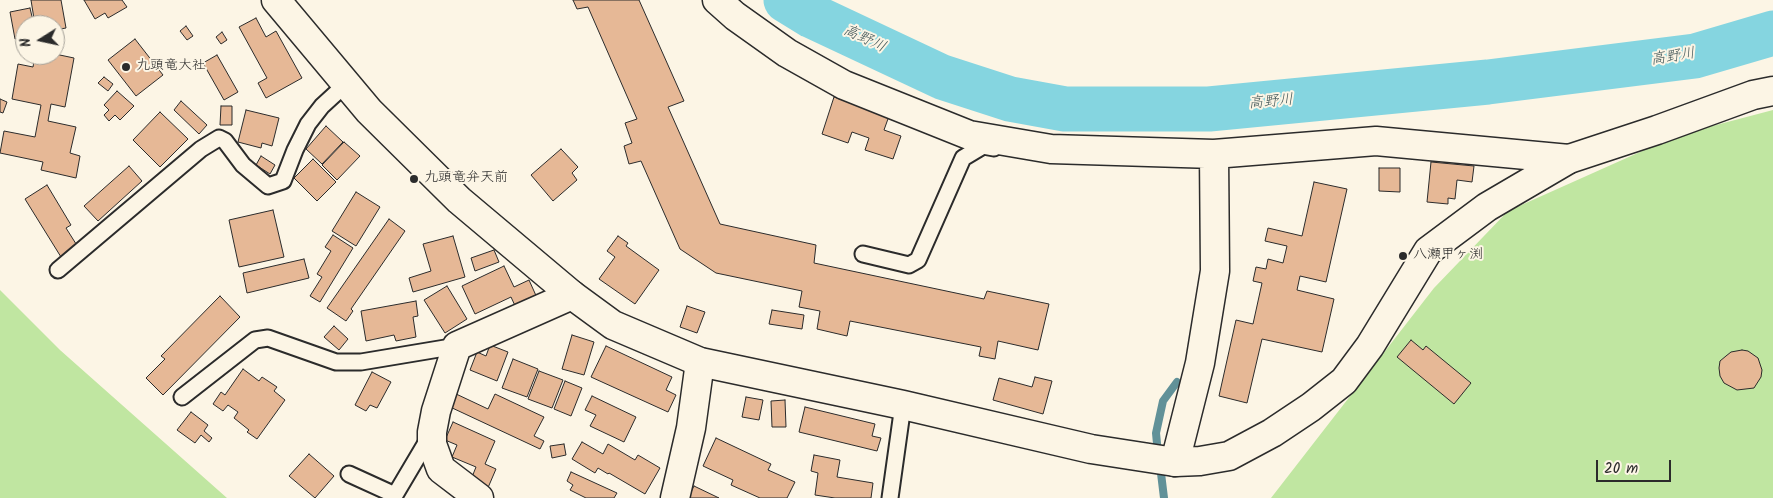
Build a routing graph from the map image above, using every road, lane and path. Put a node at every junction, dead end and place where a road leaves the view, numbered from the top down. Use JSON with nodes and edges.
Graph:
{"nodes":[{"id":1,"x":276,"y":0,"type":"edge"},
{"id":2,"x":717,"y":0,"type":"edge"},
{"id":3,"x":346,"y":84,"type":"junction"},
{"id":4,"x":1773,"y":91,"type":"edge"},
{"id":5,"x":1051,"y":149,"type":"junction"},
{"id":6,"x":1214,"y":154,"type":"junction"},
{"id":7,"x":1569,"y":158,"type":"junction"},
{"id":8,"x":863,"y":254,"type":"dead end"},
{"id":9,"x":58,"y":270,"type":"dead end"},
{"id":10,"x":572,"y":295,"type":"junction"},
{"id":11,"x":457,"y":346,"type":"junction"},
{"id":12,"x":700,"y":362,"type":"junction"},
{"id":13,"x":182,"y":397,"type":"dead end"},
{"id":14,"x":904,"y":405,"type":"junction"},
{"id":15,"x":432,"y":432,"type":"junction"},
{"id":16,"x":1175,"y":462,"type":"junction"},
{"id":17,"x":350,"y":474,"type":"dead end"},
{"id":18,"x":479,"y":498,"type":"edge"},
{"id":19,"x":675,"y":498,"type":"edge"},
{"id":20,"x":890,"y":498,"type":"edge"}],
"edges":[{"from":1,"to":3,"type":"street"},
{"from":2,"to":5,"type":"street"},
{"from":3,"to":9,"type":"lane"},
{"from":3,"to":10,"type":"street"},
{"from":4,"to":7,"type":"street"},
{"from":5,"to":6,"type":"street"},
{"from":5,"to":8,"type":"lane"},
{"from":6,"to":7,"type":"street"},
{"from":6,"to":16,"type":"street"},
{"from":7,"to":16,"type":"street"},
{"from":10,"to":11,"type":"street"},
{"from":10,"to":12,"type":"street"},
{"from":11,"to":13,"type":"lane"},
{"from":11,"to":15,"type":"street"},
{"from":12,"to":14,"type":"street"},
{"from":12,"to":19,"type":"street"},
{"from":14,"to":16,"type":"street"},
{"from":14,"to":20,"type":"lane"},
{"from":15,"to":17,"type":"lane"},
{"from":15,"to":18,"type":"street"}]}
